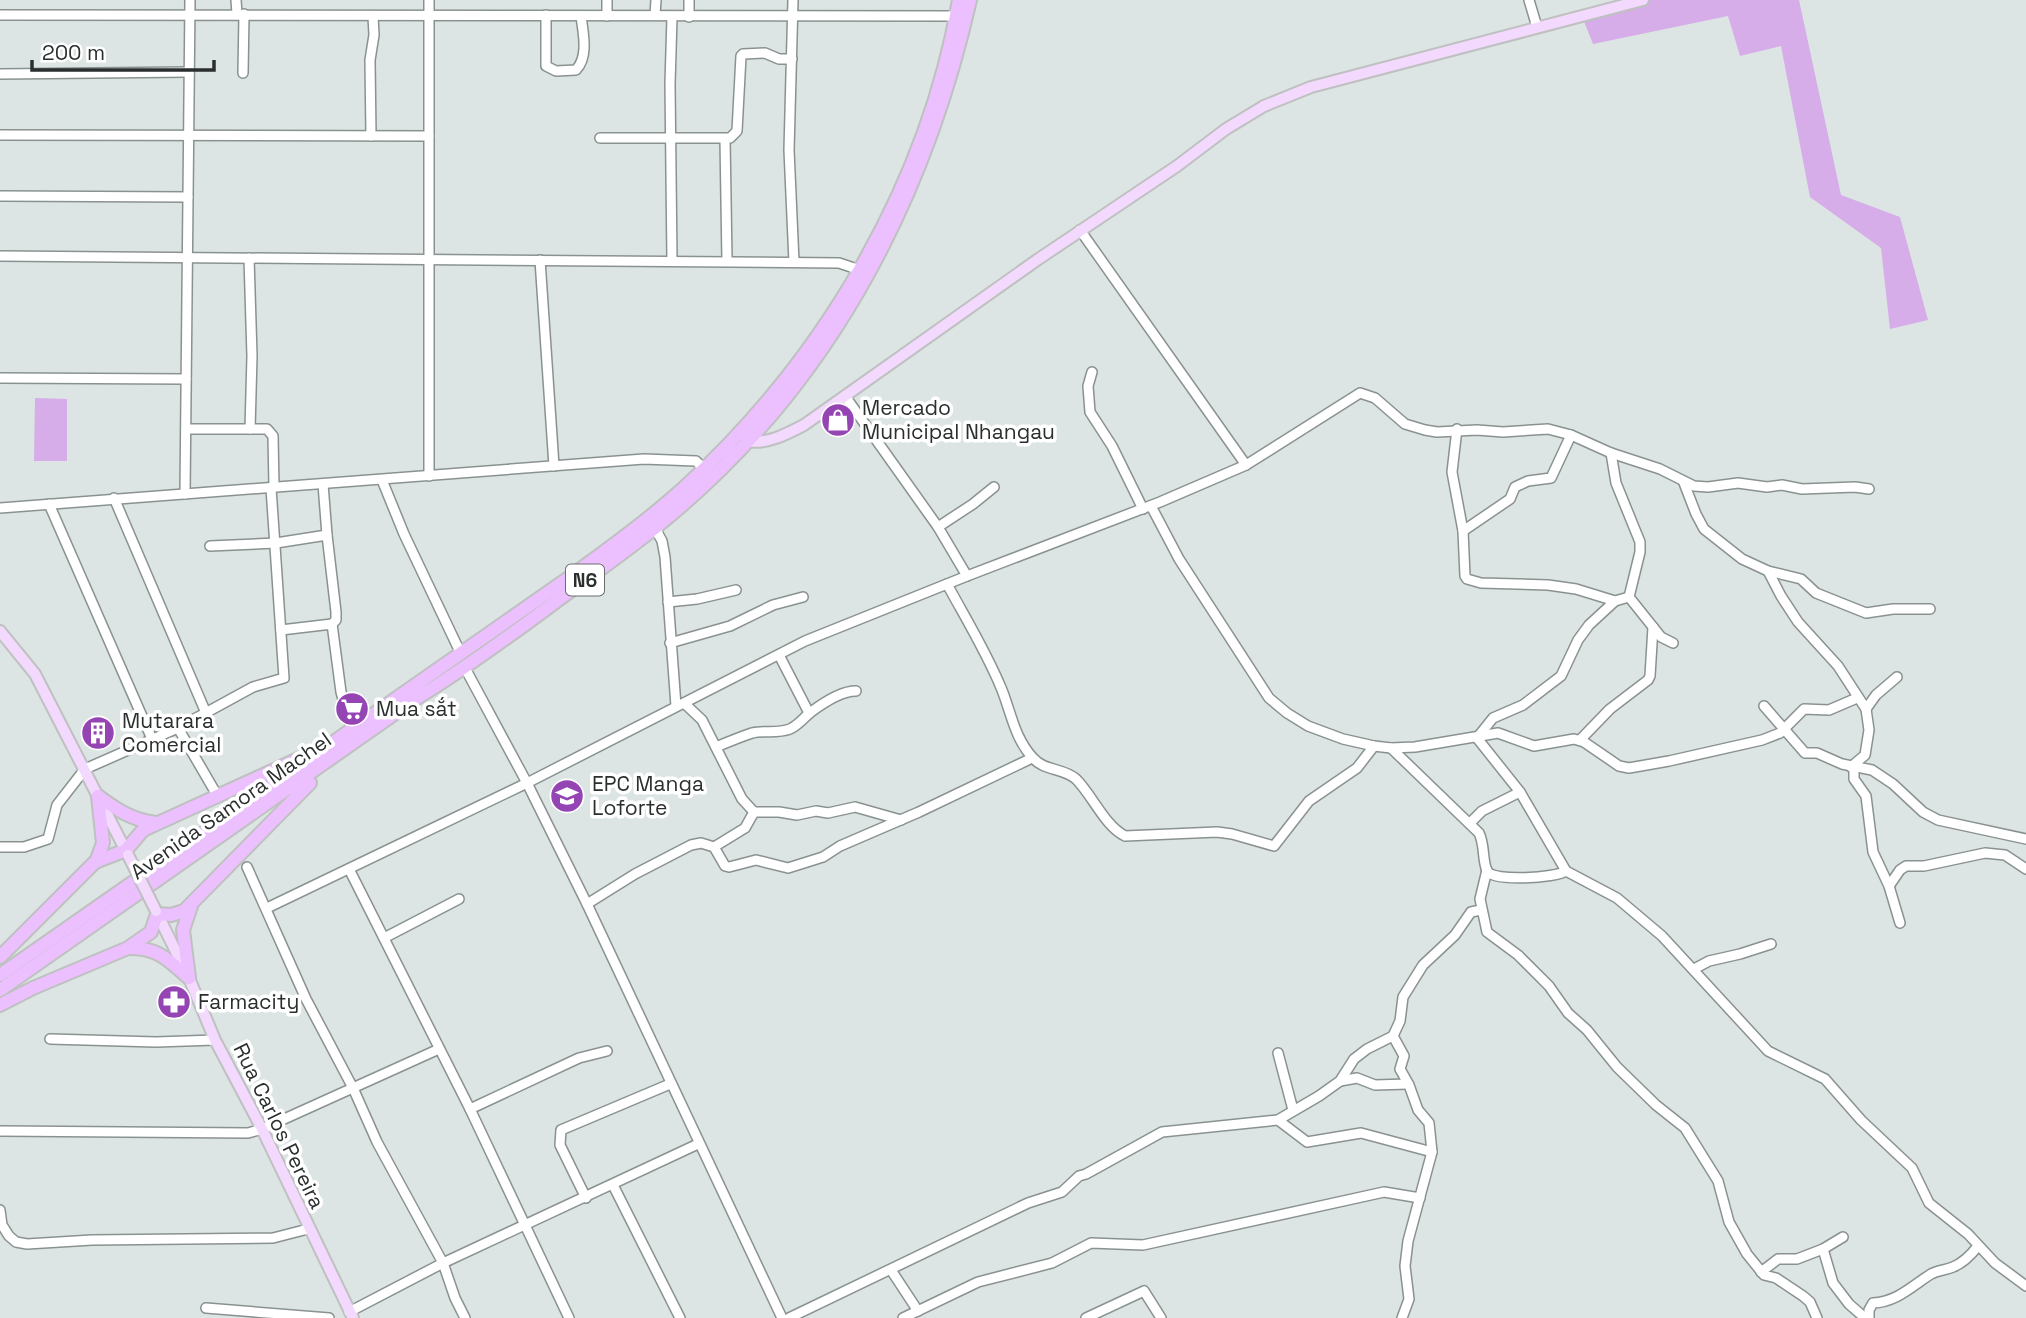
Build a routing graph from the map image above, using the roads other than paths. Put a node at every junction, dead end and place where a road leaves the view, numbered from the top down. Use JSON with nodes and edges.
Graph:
{"nodes":[{"id":1,"x":190,"y":0,"type":"edge"},
{"id":2,"x":236,"y":0,"type":"edge"},
{"id":3,"x":429,"y":0,"type":"edge"},
{"id":4,"x":607,"y":0,"type":"edge"},
{"id":5,"x":656,"y":0,"type":"edge"},
{"id":6,"x":689,"y":0,"type":"edge"},
{"id":7,"x":793,"y":0,"type":"edge"},
{"id":8,"x":959,"y":0,"type":"edge"},
{"id":9,"x":970,"y":0,"type":"edge"},
{"id":10,"x":1530,"y":0,"type":"edge"},
{"id":11,"x":1643,"y":0,"type":"edge"},
{"id":12,"x":240,"y":14,"type":"junction"},
{"id":13,"x":0,"y":15,"type":"edge"},
{"id":14,"x":190,"y":15,"type":"junction"},
{"id":15,"x":429,"y":15,"type":"junction"},
{"id":16,"x":546,"y":15,"type":"junction"},
{"id":17,"x":655,"y":15,"type":"junction"},
{"id":18,"x":373,"y":16,"type":"junction"},
{"id":19,"x":581,"y":16,"type":"junction"},
{"id":20,"x":607,"y":16,"type":"junction"},
{"id":21,"x":956,"y":16,"type":"junction"},
{"id":22,"x":672,"y":17,"type":"junction"},
{"id":23,"x":689,"y":17,"type":"junction"},
{"id":24,"x":793,"y":17,"type":"junction"},
{"id":25,"x":1537,"y":27,"type":"junction"},
{"id":26,"x":792,"y":60,"type":"junction"},
{"id":27,"x":189,"y":72,"type":"junction"},
{"id":28,"x":243,"y":73,"type":"dead end"},
{"id":29,"x":0,"y":74,"type":"edge"},
{"id":30,"x":0,"y":135,"type":"edge"},
{"id":31,"x":189,"y":136,"type":"junction"},
{"id":32,"x":371,"y":136,"type":"junction"},
{"id":33,"x":429,"y":136,"type":"junction"},
{"id":34,"x":671,"y":137,"type":"junction"},
{"id":35,"x":600,"y":138,"type":"dead end"},
{"id":36,"x":725,"y":139,"type":"junction"},
{"id":37,"x":0,"y":196,"type":"edge"},
{"id":38,"x":188,"y":197,"type":"junction"},
{"id":39,"x":1080,"y":230,"type":"junction"},
{"id":40,"x":0,"y":256,"type":"edge"},
{"id":41,"x":187,"y":257,"type":"junction"},
{"id":42,"x":249,"y":258,"type":"junction"},
{"id":43,"x":429,"y":259,"type":"junction"},
{"id":44,"x":540,"y":260,"type":"junction"},
{"id":45,"x":672,"y":261,"type":"junction"},
{"id":46,"x":727,"y":261,"type":"junction"},
{"id":47,"x":794,"y":262,"type":"junction"},
{"id":48,"x":860,"y":270,"type":"junction"},
{"id":49,"x":1093,"y":372,"type":"dead end"},
{"id":50,"x":0,"y":378,"type":"edge"},
{"id":51,"x":186,"y":379,"type":"junction"},
{"id":52,"x":845,"y":396,"type":"junction"},
{"id":53,"x":186,"y":429,"type":"junction"},
{"id":54,"x":250,"y":429,"type":"junction"},
{"id":55,"x":1457,"y":429,"type":"junction"},
{"id":56,"x":1571,"y":435,"type":"junction"},
{"id":57,"x":747,"y":441,"type":"junction"},
{"id":58,"x":1611,"y":453,"type":"junction"},
{"id":59,"x":554,"y":466,"type":"junction"},
{"id":60,"x":1246,"y":466,"type":"junction"},
{"id":61,"x":704,"y":469,"type":"junction"},
{"id":62,"x":429,"y":476,"type":"junction"},
{"id":63,"x":382,"y":480,"type":"junction"},
{"id":64,"x":1684,"y":483,"type":"junction"},
{"id":65,"x":323,"y":484,"type":"junction"},
{"id":66,"x":994,"y":486,"type":"dead end"},
{"id":67,"x":272,"y":487,"type":"junction"},
{"id":68,"x":1869,"y":489,"type":"dead end"},
{"id":69,"x":185,"y":494,"type":"junction"},
{"id":70,"x":114,"y":498,"type":"junction"},
{"id":71,"x":49,"y":504,"type":"junction"},
{"id":72,"x":1147,"y":507,"type":"junction"},
{"id":73,"x":0,"y":508,"type":"edge"},
{"id":74,"x":938,"y":527,"type":"junction"},
{"id":75,"x":655,"y":528,"type":"junction"},
{"id":76,"x":1463,"y":531,"type":"junction"},
{"id":77,"x":327,"y":535,"type":"junction"},
{"id":78,"x":276,"y":543,"type":"junction"},
{"id":79,"x":210,"y":546,"type":"dead end"},
{"id":80,"x":1768,"y":571,"type":"junction"},
{"id":81,"x":967,"y":576,"type":"junction"},
{"id":82,"x":947,"y":584,"type":"junction"},
{"id":83,"x":736,"y":590,"type":"dead end"},
{"id":84,"x":803,"y":597,"type":"dead end"},
{"id":85,"x":1629,"y":597,"type":"junction"},
{"id":86,"x":1615,"y":601,"type":"junction"},
{"id":87,"x":668,"y":602,"type":"junction"},
{"id":88,"x":1930,"y":609,"type":"dead end"},
{"id":89,"x":332,"y":625,"type":"junction"},
{"id":90,"x":1653,"y":627,"type":"junction"},
{"id":91,"x":281,"y":630,"type":"junction"},
{"id":92,"x":0,"y":631,"type":"edge"},
{"id":93,"x":670,"y":643,"type":"junction"},
{"id":94,"x":1673,"y":643,"type":"dead end"},
{"id":95,"x":461,"y":654,"type":"junction"},
{"id":96,"x":779,"y":655,"type":"junction"},
{"id":97,"x":465,"y":668,"type":"junction"},
{"id":98,"x":1897,"y":677,"type":"dead end"},
{"id":99,"x":856,"y":691,"type":"dead end"},
{"id":100,"x":1857,"y":698,"type":"junction"},
{"id":101,"x":680,"y":704,"type":"junction"},
{"id":102,"x":1764,"y":706,"type":"dead end"},
{"id":103,"x":1866,"y":709,"type":"junction"},
{"id":104,"x":206,"y":713,"type":"junction"},
{"id":105,"x":809,"y":713,"type":"junction"},
{"id":106,"x":178,"y":728,"type":"junction"},
{"id":107,"x":1785,"y":729,"type":"junction"},
{"id":108,"x":352,"y":730,"type":"junction"},
{"id":109,"x":1477,"y":738,"type":"junction"},
{"id":110,"x":152,"y":739,"type":"junction"},
{"id":111,"x":1580,"y":740,"type":"junction"},
{"id":112,"x":336,"y":741,"type":"junction"},
{"id":113,"x":1374,"y":746,"type":"junction"},
{"id":114,"x":716,"y":747,"type":"junction"},
{"id":115,"x":1391,"y":748,"type":"junction"},
{"id":116,"x":1032,"y":758,"type":"junction"},
{"id":117,"x":330,"y":761,"type":"junction"},
{"id":118,"x":1852,"y":767,"type":"junction"},
{"id":119,"x":85,"y":769,"type":"junction"},
{"id":120,"x":527,"y":783,"type":"junction"},
{"id":121,"x":1520,"y":792,"type":"junction"},
{"id":122,"x":217,"y":795,"type":"junction"},
{"id":123,"x":98,"y":796,"type":"junction"},
{"id":124,"x":754,"y":813,"type":"junction"},
{"id":125,"x":901,"y":820,"type":"junction"},
{"id":126,"x":156,"y":823,"type":"junction"},
{"id":127,"x":1470,"y":823,"type":"junction"},
{"id":128,"x":2026,"y":839,"type":"edge"},
{"id":129,"x":0,"y":847,"type":"edge"},
{"id":130,"x":714,"y":847,"type":"junction"},
{"id":131,"x":127,"y":853,"type":"junction"},
{"id":132,"x":96,"y":862,"type":"junction"},
{"id":133,"x":247,"y":867,"type":"dead end"},
{"id":134,"x":349,"y":869,"type":"junction"},
{"id":135,"x":2026,"y":869,"type":"edge"},
{"id":136,"x":1487,"y":870,"type":"junction"},
{"id":137,"x":1566,"y":871,"type":"junction"},
{"id":138,"x":1889,"y":886,"type":"junction"},
{"id":139,"x":459,"y":899,"type":"dead end"},
{"id":140,"x":587,"y":904,"type":"junction"},
{"id":141,"x":191,"y":906,"type":"junction"},
{"id":142,"x":267,"y":908,"type":"junction"},
{"id":143,"x":1481,"y":910,"type":"junction"},
{"id":144,"x":156,"y":912,"type":"junction"},
{"id":145,"x":1900,"y":923,"type":"dead end"},
{"id":146,"x":384,"y":938,"type":"junction"},
{"id":147,"x":1771,"y":944,"type":"dead end"},
{"id":148,"x":128,"y":948,"type":"junction"},
{"id":149,"x":0,"y":957,"type":"edge"},
{"id":150,"x":1694,"y":970,"type":"junction"},
{"id":151,"x":0,"y":975,"type":"edge"},
{"id":152,"x":189,"y":978,"type":"junction"},
{"id":153,"x":0,"y":990,"type":"edge"},
{"id":154,"x":0,"y":1005,"type":"edge"},
{"id":155,"x":1393,"y":1035,"type":"junction"},
{"id":156,"x":50,"y":1039,"type":"dead end"},
{"id":157,"x":215,"y":1040,"type":"junction"},
{"id":158,"x":439,"y":1049,"type":"junction"},
{"id":159,"x":607,"y":1051,"type":"dead end"},
{"id":160,"x":1278,"y":1054,"type":"dead end"},
{"id":161,"x":1340,"y":1081,"type":"junction"},
{"id":162,"x":670,"y":1084,"type":"junction"},
{"id":163,"x":1408,"y":1084,"type":"junction"},
{"id":164,"x":353,"y":1088,"type":"junction"},
{"id":165,"x":470,"y":1109,"type":"junction"},
{"id":166,"x":1293,"y":1110,"type":"junction"},
{"id":167,"x":1278,"y":1119,"type":"junction"},
{"id":168,"x":262,"y":1129,"type":"junction"},
{"id":169,"x":0,"y":1131,"type":"edge"},
{"id":170,"x":698,"y":1144,"type":"junction"},
{"id":171,"x":1432,"y":1152,"type":"junction"},
{"id":172,"x":613,"y":1185,"type":"junction"},
{"id":173,"x":586,"y":1198,"type":"junction"},
{"id":174,"x":1420,"y":1198,"type":"junction"},
{"id":175,"x":0,"y":1210,"type":"edge"},
{"id":176,"x":524,"y":1225,"type":"junction"},
{"id":177,"x":308,"y":1229,"type":"junction"},
{"id":178,"x":1843,"y":1237,"type":"dead end"},
{"id":179,"x":1978,"y":1246,"type":"junction"},
{"id":180,"x":1823,"y":1250,"type":"junction"},
{"id":181,"x":443,"y":1263,"type":"junction"},
{"id":182,"x":891,"y":1270,"type":"junction"},
{"id":183,"x":1761,"y":1272,"type":"junction"},
{"id":184,"x":2026,"y":1286,"type":"edge"},
{"id":185,"x":206,"y":1308,"type":"dead end"},
{"id":186,"x":918,"y":1311,"type":"junction"},
{"id":187,"x":351,"y":1315,"type":"edge"},
{"id":188,"x":329,"y":1318,"type":"edge"},
{"id":189,"x":465,"y":1318,"type":"edge"},
{"id":190,"x":569,"y":1318,"type":"edge"},
{"id":191,"x":680,"y":1318,"type":"edge"},
{"id":192,"x":782,"y":1318,"type":"edge"},
{"id":193,"x":789,"y":1318,"type":"edge"},
{"id":194,"x":904,"y":1318,"type":"edge"},
{"id":195,"x":1086,"y":1318,"type":"edge"},
{"id":196,"x":1161,"y":1318,"type":"edge"},
{"id":197,"x":1402,"y":1318,"type":"edge"},
{"id":198,"x":1817,"y":1318,"type":"edge"},
{"id":199,"x":1867,"y":1318,"type":"edge"}],
"edges":[{"from":1,"to":14,"type":"street"},
{"from":2,"to":12,"type":"street"},
{"from":3,"to":15,"type":"street"},
{"from":4,"to":20,"type":"street"},
{"from":5,"to":17,"type":"street"},
{"from":6,"to":23,"type":"street"},
{"from":7,"to":24,"type":"street"},
{"from":8,"to":21,"type":"highway","number":"N6"},
{"from":9,"to":57,"type":"highway","name":"Avenida Samora Machel","number":"N6"},
{"from":10,"to":25,"type":"street"},
{"from":11,"to":25,"type":"main road"},
{"from":12,"to":14,"type":"street"},
{"from":12,"to":18,"type":"street"},
{"from":12,"to":28,"type":"street"},
{"from":13,"to":14,"type":"street"},
{"from":14,"to":27,"type":"street"},
{"from":15,"to":16,"type":"street"},
{"from":15,"to":18,"type":"street"},
{"from":15,"to":33,"type":"street"},
{"from":16,"to":19,"type":"street"},
{"from":16,"to":19,"type":"street"},
{"from":17,"to":20,"type":"street"},
{"from":17,"to":22,"type":"street"},
{"from":18,"to":32,"type":"street"},
{"from":19,"to":20,"type":"street"},
{"from":21,"to":24,"type":"street"},
{"from":21,"to":48,"type":"highway","name":"Avenida Samora Machel","number":"N6"},
{"from":22,"to":23,"type":"street"},
{"from":22,"to":34,"type":"street"},
{"from":23,"to":24,"type":"street"},
{"from":24,"to":26,"type":"street"},
{"from":25,"to":39,"type":"main road"},
{"from":26,"to":36,"type":"street"},
{"from":26,"to":47,"type":"street"},
{"from":27,"to":29,"type":"street"},
{"from":27,"to":31,"type":"street"},
{"from":30,"to":31,"type":"street"},
{"from":31,"to":32,"type":"street"},
{"from":31,"to":38,"type":"street"},
{"from":32,"to":33,"type":"street"},
{"from":33,"to":43,"type":"street"},
{"from":34,"to":35,"type":"street"},
{"from":34,"to":36,"type":"street"},
{"from":34,"to":45,"type":"street"},
{"from":36,"to":46,"type":"street"},
{"from":37,"to":38,"type":"street"},
{"from":38,"to":41,"type":"street"},
{"from":39,"to":52,"type":"main road"},
{"from":39,"to":60,"type":"street"},
{"from":40,"to":41,"type":"street"},
{"from":41,"to":42,"type":"street"},
{"from":41,"to":51,"type":"street"},
{"from":42,"to":43,"type":"street"},
{"from":42,"to":54,"type":"street"},
{"from":43,"to":44,"type":"street"},
{"from":43,"to":62,"type":"street"},
{"from":44,"to":45,"type":"street"},
{"from":44,"to":59,"type":"street"},
{"from":45,"to":46,"type":"street"},
{"from":46,"to":47,"type":"street"},
{"from":47,"to":48,"type":"street"},
{"from":48,"to":61,"type":"highway","name":"Avenida Samora Machel","number":"N6"},
{"from":49,"to":72,"type":"street"},
{"from":50,"to":51,"type":"street"},
{"from":51,"to":53,"type":"street"},
{"from":52,"to":57,"type":"main road"},
{"from":52,"to":74,"type":"street"},
{"from":53,"to":54,"type":"street"},
{"from":53,"to":69,"type":"street"},
{"from":54,"to":67,"type":"street"},
{"from":55,"to":56,"type":"street"},
{"from":55,"to":60,"type":"street"},
{"from":55,"to":76,"type":"street"},
{"from":56,"to":58,"type":"street"},
{"from":56,"to":76,"type":"street"},
{"from":57,"to":75,"type":"highway","name":"Avenida Samora Machel","number":"N6"},
{"from":58,"to":64,"type":"street"},
{"from":58,"to":85,"type":"street"},
{"from":59,"to":61,"type":"street"},
{"from":59,"to":62,"type":"street"},
{"from":60,"to":72,"type":"street"},
{"from":61,"to":95,"type":"highway","name":"Avenida Samora Machel","number":"N6"},
{"from":62,"to":63,"type":"street"},
{"from":63,"to":65,"type":"street"},
{"from":63,"to":95,"type":"street"},
{"from":64,"to":68,"type":"street"},
{"from":64,"to":80,"type":"street"},
{"from":65,"to":67,"type":"street"},
{"from":65,"to":77,"type":"street"},
{"from":66,"to":74,"type":"street"},
{"from":67,"to":69,"type":"street"},
{"from":67,"to":78,"type":"street"},
{"from":69,"to":70,"type":"street"},
{"from":70,"to":71,"type":"street"},
{"from":70,"to":104,"type":"street"},
{"from":71,"to":73,"type":"street"},
{"from":71,"to":110,"type":"street"},
{"from":72,"to":81,"type":"street"},
{"from":72,"to":113,"type":"street"},
{"from":74,"to":81,"type":"street"},
{"from":75,"to":87,"type":"street"},
{"from":75,"to":97,"type":"highway","name":"Avenida Samora Machel","number":"N6"},
{"from":76,"to":86,"type":"street"},
{"from":77,"to":78,"type":"street"},
{"from":77,"to":89,"type":"street"},
{"from":78,"to":79,"type":"street"},
{"from":78,"to":91,"type":"street"},
{"from":80,"to":88,"type":"street"},
{"from":80,"to":100,"type":"street"},
{"from":81,"to":82,"type":"street"},
{"from":82,"to":96,"type":"street"},
{"from":82,"to":116,"type":"street"},
{"from":83,"to":87,"type":"street"},
{"from":84,"to":93,"type":"street"},
{"from":85,"to":86,"type":"street"},
{"from":85,"to":90,"type":"street"},
{"from":86,"to":109,"type":"street"},
{"from":87,"to":93,"type":"street"},
{"from":89,"to":91,"type":"street"},
{"from":89,"to":108,"type":"street"},
{"from":90,"to":94,"type":"street"},
{"from":90,"to":111,"type":"street"},
{"from":91,"to":104,"type":"street"},
{"from":92,"to":119,"type":"main road","name":"Rua Carlos Pereira"},
{"from":93,"to":101,"type":"street"},
{"from":95,"to":108,"type":"highway","name":"Avenida Samora Machel","number":"N6"},
{"from":96,"to":101,"type":"street"},
{"from":96,"to":105,"type":"street"},
{"from":97,"to":117,"type":"highway","name":"Avenida Samora Machel","number":"N6"},
{"from":97,"to":120,"type":"street"},
{"from":98,"to":103,"type":"street"},
{"from":99,"to":105,"type":"street"},
{"from":100,"to":103,"type":"street"},
{"from":100,"to":107,"type":"street"},
{"from":101,"to":114,"type":"street"},
{"from":101,"to":120,"type":"street"},
{"from":102,"to":107,"type":"street"},
{"from":103,"to":118,"type":"street"},
{"from":104,"to":106,"type":"street"},
{"from":105,"to":114,"type":"street"},
{"from":106,"to":110,"type":"street"},
{"from":106,"to":122,"type":"street"},
{"from":107,"to":111,"type":"street"},
{"from":107,"to":118,"type":"street"},
{"from":108,"to":112,"type":"highway","name":"Avenida Samora Machel","number":"N6"},
{"from":109,"to":111,"type":"street"},
{"from":109,"to":115,"type":"street"},
{"from":109,"to":121,"type":"street"},
{"from":110,"to":119,"type":"street"},
{"from":112,"to":122,"type":"highway"},
{"from":112,"to":151,"type":"highway","name":"Avenida Samora Machel","number":"N6"},
{"from":113,"to":115,"type":"street"},
{"from":113,"to":116,"type":"street"},
{"from":114,"to":124,"type":"street"},
{"from":115,"to":127,"type":"street"},
{"from":116,"to":125,"type":"street"},
{"from":117,"to":141,"type":"highway"},
{"from":117,"to":153,"type":"highway","name":"Avenida Samora Machel","number":"N6"},
{"from":118,"to":128,"type":"street"},
{"from":118,"to":138,"type":"street"},
{"from":119,"to":123,"type":"main road","name":"Rua Carlos Pereira"},
{"from":119,"to":129,"type":"street"},
{"from":120,"to":134,"type":"street"},
{"from":120,"to":140,"type":"street"},
{"from":121,"to":127,"type":"street"},
{"from":121,"to":137,"type":"street"},
{"from":122,"to":126,"type":"highway"},
{"from":123,"to":126,"type":"highway"},
{"from":123,"to":131,"type":"main road","name":"Rua Carlos Pereira"},
{"from":123,"to":132,"type":"highway"},
{"from":124,"to":125,"type":"street"},
{"from":124,"to":130,"type":"street"},
{"from":125,"to":130,"type":"street"},
{"from":126,"to":131,"type":"highway"},
{"from":127,"to":136,"type":"street"},
{"from":130,"to":140,"type":"street"},
{"from":131,"to":132,"type":"highway"},
{"from":131,"to":144,"type":"main road","name":"Rua Carlos Pereira","bridge":true},
{"from":132,"to":149,"type":"highway"},
{"from":133,"to":142,"type":"street"},
{"from":134,"to":142,"type":"street"},
{"from":134,"to":146,"type":"street"},
{"from":135,"to":138,"type":"street"},
{"from":136,"to":137,"type":"street"},
{"from":136,"to":143,"type":"street"},
{"from":137,"to":150,"type":"street"},
{"from":138,"to":145,"type":"street"},
{"from":139,"to":146,"type":"street"},
{"from":140,"to":162,"type":"street"},
{"from":141,"to":144,"type":"highway"},
{"from":141,"to":152,"type":"highway"},
{"from":142,"to":164,"type":"street"},
{"from":143,"to":155,"type":"street"},
{"from":143,"to":183,"type":"street"},
{"from":144,"to":148,"type":"highway"},
{"from":144,"to":152,"type":"main road","name":"Rua Carlos Pereira"},
{"from":146,"to":158,"type":"street"},
{"from":147,"to":150,"type":"street"},
{"from":148,"to":152,"type":"highway"},
{"from":148,"to":154,"type":"highway"},
{"from":150,"to":179,"type":"street"},
{"from":152,"to":157,"type":"main road","name":"Rua Carlos Pereira"},
{"from":155,"to":161,"type":"street"},
{"from":155,"to":163,"type":"street"},
{"from":156,"to":157,"type":"street"},
{"from":157,"to":168,"type":"main road","name":"Rua Carlos Pereira"},
{"from":158,"to":164,"type":"street"},
{"from":158,"to":165,"type":"street"},
{"from":159,"to":165,"type":"street"},
{"from":160,"to":166,"type":"street"},
{"from":161,"to":163,"type":"street"},
{"from":161,"to":166,"type":"street"},
{"from":162,"to":170,"type":"street"},
{"from":162,"to":173,"type":"street"},
{"from":163,"to":171,"type":"street"},
{"from":164,"to":168,"type":"street"},
{"from":164,"to":181,"type":"street"},
{"from":165,"to":176,"type":"street"},
{"from":166,"to":167,"type":"street"},
{"from":167,"to":171,"type":"street"},
{"from":167,"to":182,"type":"street"},
{"from":168,"to":169,"type":"street"},
{"from":168,"to":177,"type":"main road","name":"Rua Carlos Pereira"},
{"from":170,"to":172,"type":"street"},
{"from":170,"to":192,"type":"street"},
{"from":171,"to":174,"type":"street"},
{"from":172,"to":173,"type":"street"},
{"from":172,"to":191,"type":"street"},
{"from":173,"to":176,"type":"street"},
{"from":174,"to":186,"type":"street"},
{"from":174,"to":197,"type":"street"},
{"from":175,"to":177,"type":"street"},
{"from":176,"to":181,"type":"street"},
{"from":176,"to":190,"type":"street"},
{"from":177,"to":187,"type":"main road","name":"Rua Carlos Pereira"},
{"from":178,"to":180,"type":"street"},
{"from":179,"to":184,"type":"street"},
{"from":179,"to":199,"type":"street"},
{"from":180,"to":183,"type":"street"},
{"from":180,"to":199,"type":"street"},
{"from":181,"to":187,"type":"street"},
{"from":181,"to":189,"type":"street"},
{"from":182,"to":186,"type":"street"},
{"from":182,"to":193,"type":"street"},
{"from":183,"to":198,"type":"street"},
{"from":185,"to":188,"type":"street"},
{"from":186,"to":194,"type":"street"},
{"from":195,"to":196,"type":"street"}]}
